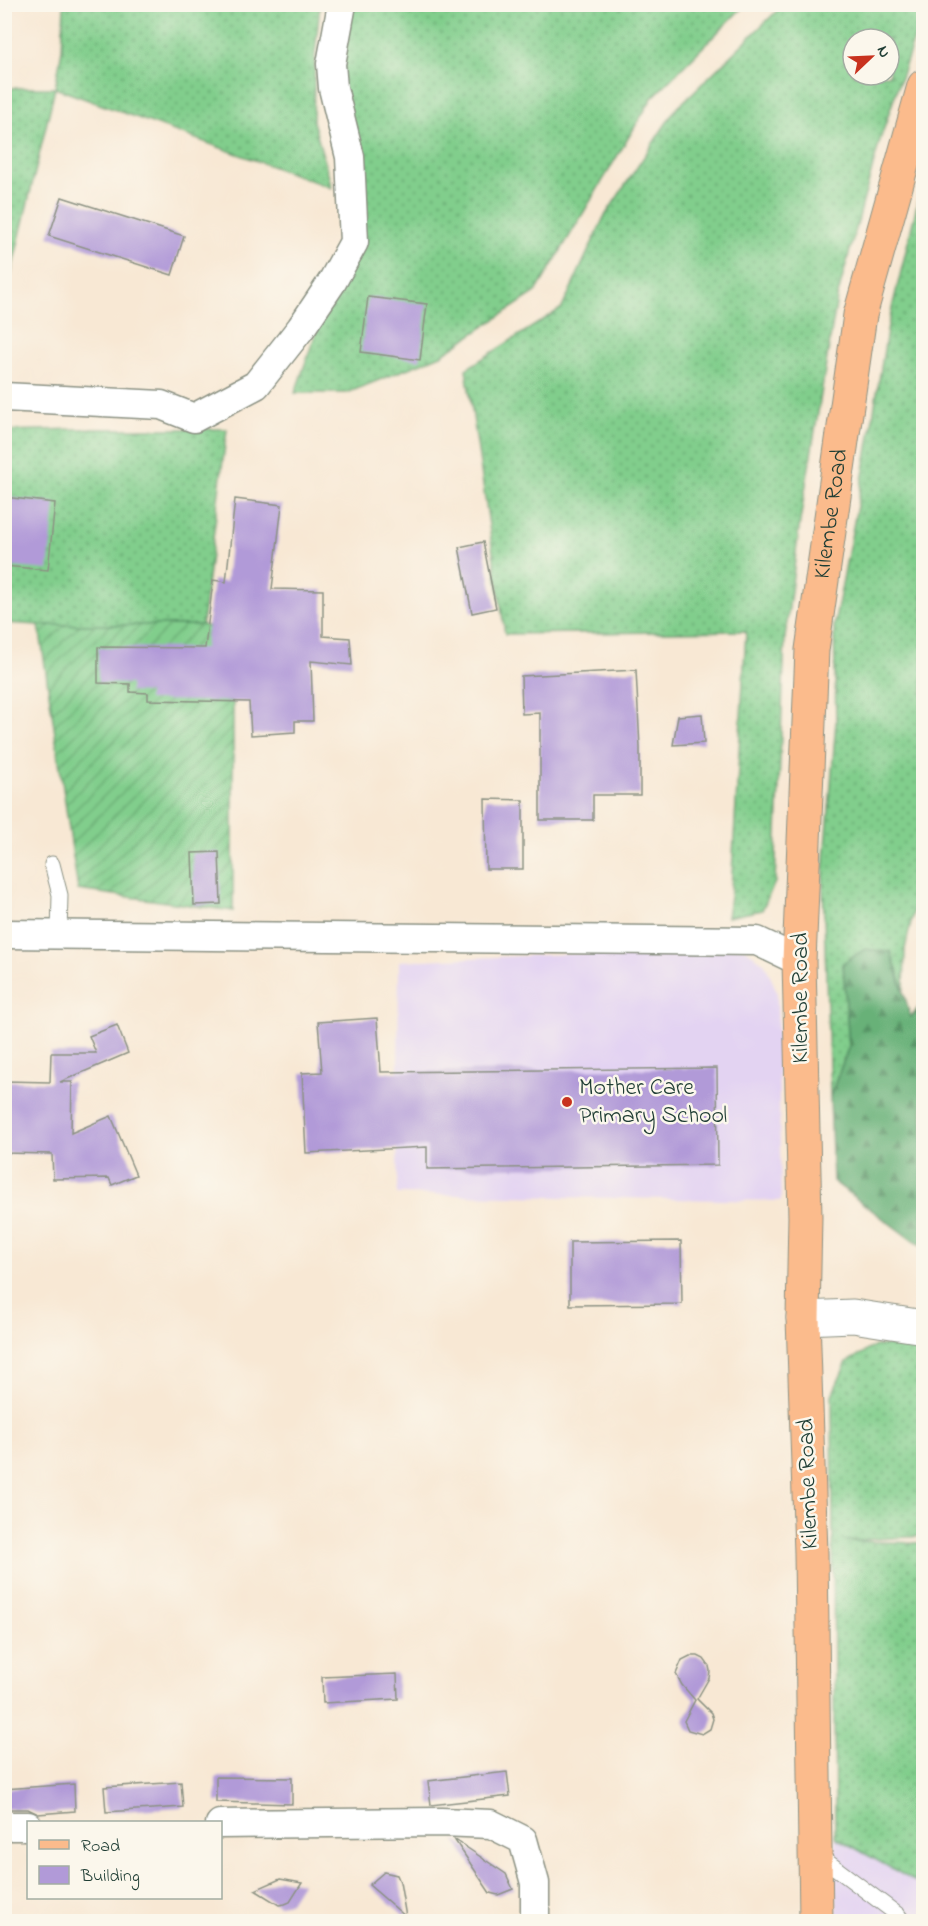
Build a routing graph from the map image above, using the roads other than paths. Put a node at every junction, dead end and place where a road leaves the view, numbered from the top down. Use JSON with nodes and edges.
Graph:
{"nodes":[{"id":1,"x":342,"y":4,"type":"edge"},
{"id":2,"x":924,"y":86,"type":"edge"},
{"id":3,"x":4,"y":397,"type":"edge"},
{"id":4,"x":52,"y":864,"type":"dead end"},
{"id":5,"x":4,"y":934,"type":"edge"},
{"id":6,"x":60,"y":935,"type":"junction"},
{"id":7,"x":799,"y":961,"type":"junction"},
{"id":8,"x":803,"y":1317,"type":"junction"},
{"id":9,"x":924,"y":1327,"type":"edge"},
{"id":10,"x":222,"y":1824,"type":"edge"},
{"id":11,"x":4,"y":1826,"type":"edge"},
{"id":12,"x":27,"y":1826,"type":"edge"},
{"id":13,"x":815,"y":1853,"type":"junction"},
{"id":14,"x":535,"y":1922,"type":"edge"},
{"id":15,"x":816,"y":1922,"type":"edge"},
{"id":16,"x":903,"y":1922,"type":"edge"}],
"edges":[{"from":1,"to":3,"type":"street"},
{"from":2,"to":7,"type":"main road","name":"Kilembe Road"},
{"from":4,"to":6,"type":"lane"},
{"from":5,"to":6,"type":"street"},
{"from":6,"to":7,"type":"street"},
{"from":7,"to":8,"type":"main road","name":"Kilembe Road"},
{"from":8,"to":9,"type":"street"},
{"from":8,"to":13,"type":"main road","name":"Kilembe Road"},
{"from":10,"to":14,"type":"street"},
{"from":11,"to":12,"type":"street"},
{"from":13,"to":15,"type":"main road","name":"Kilembe Road"},
{"from":13,"to":16,"type":"lane"}]}
